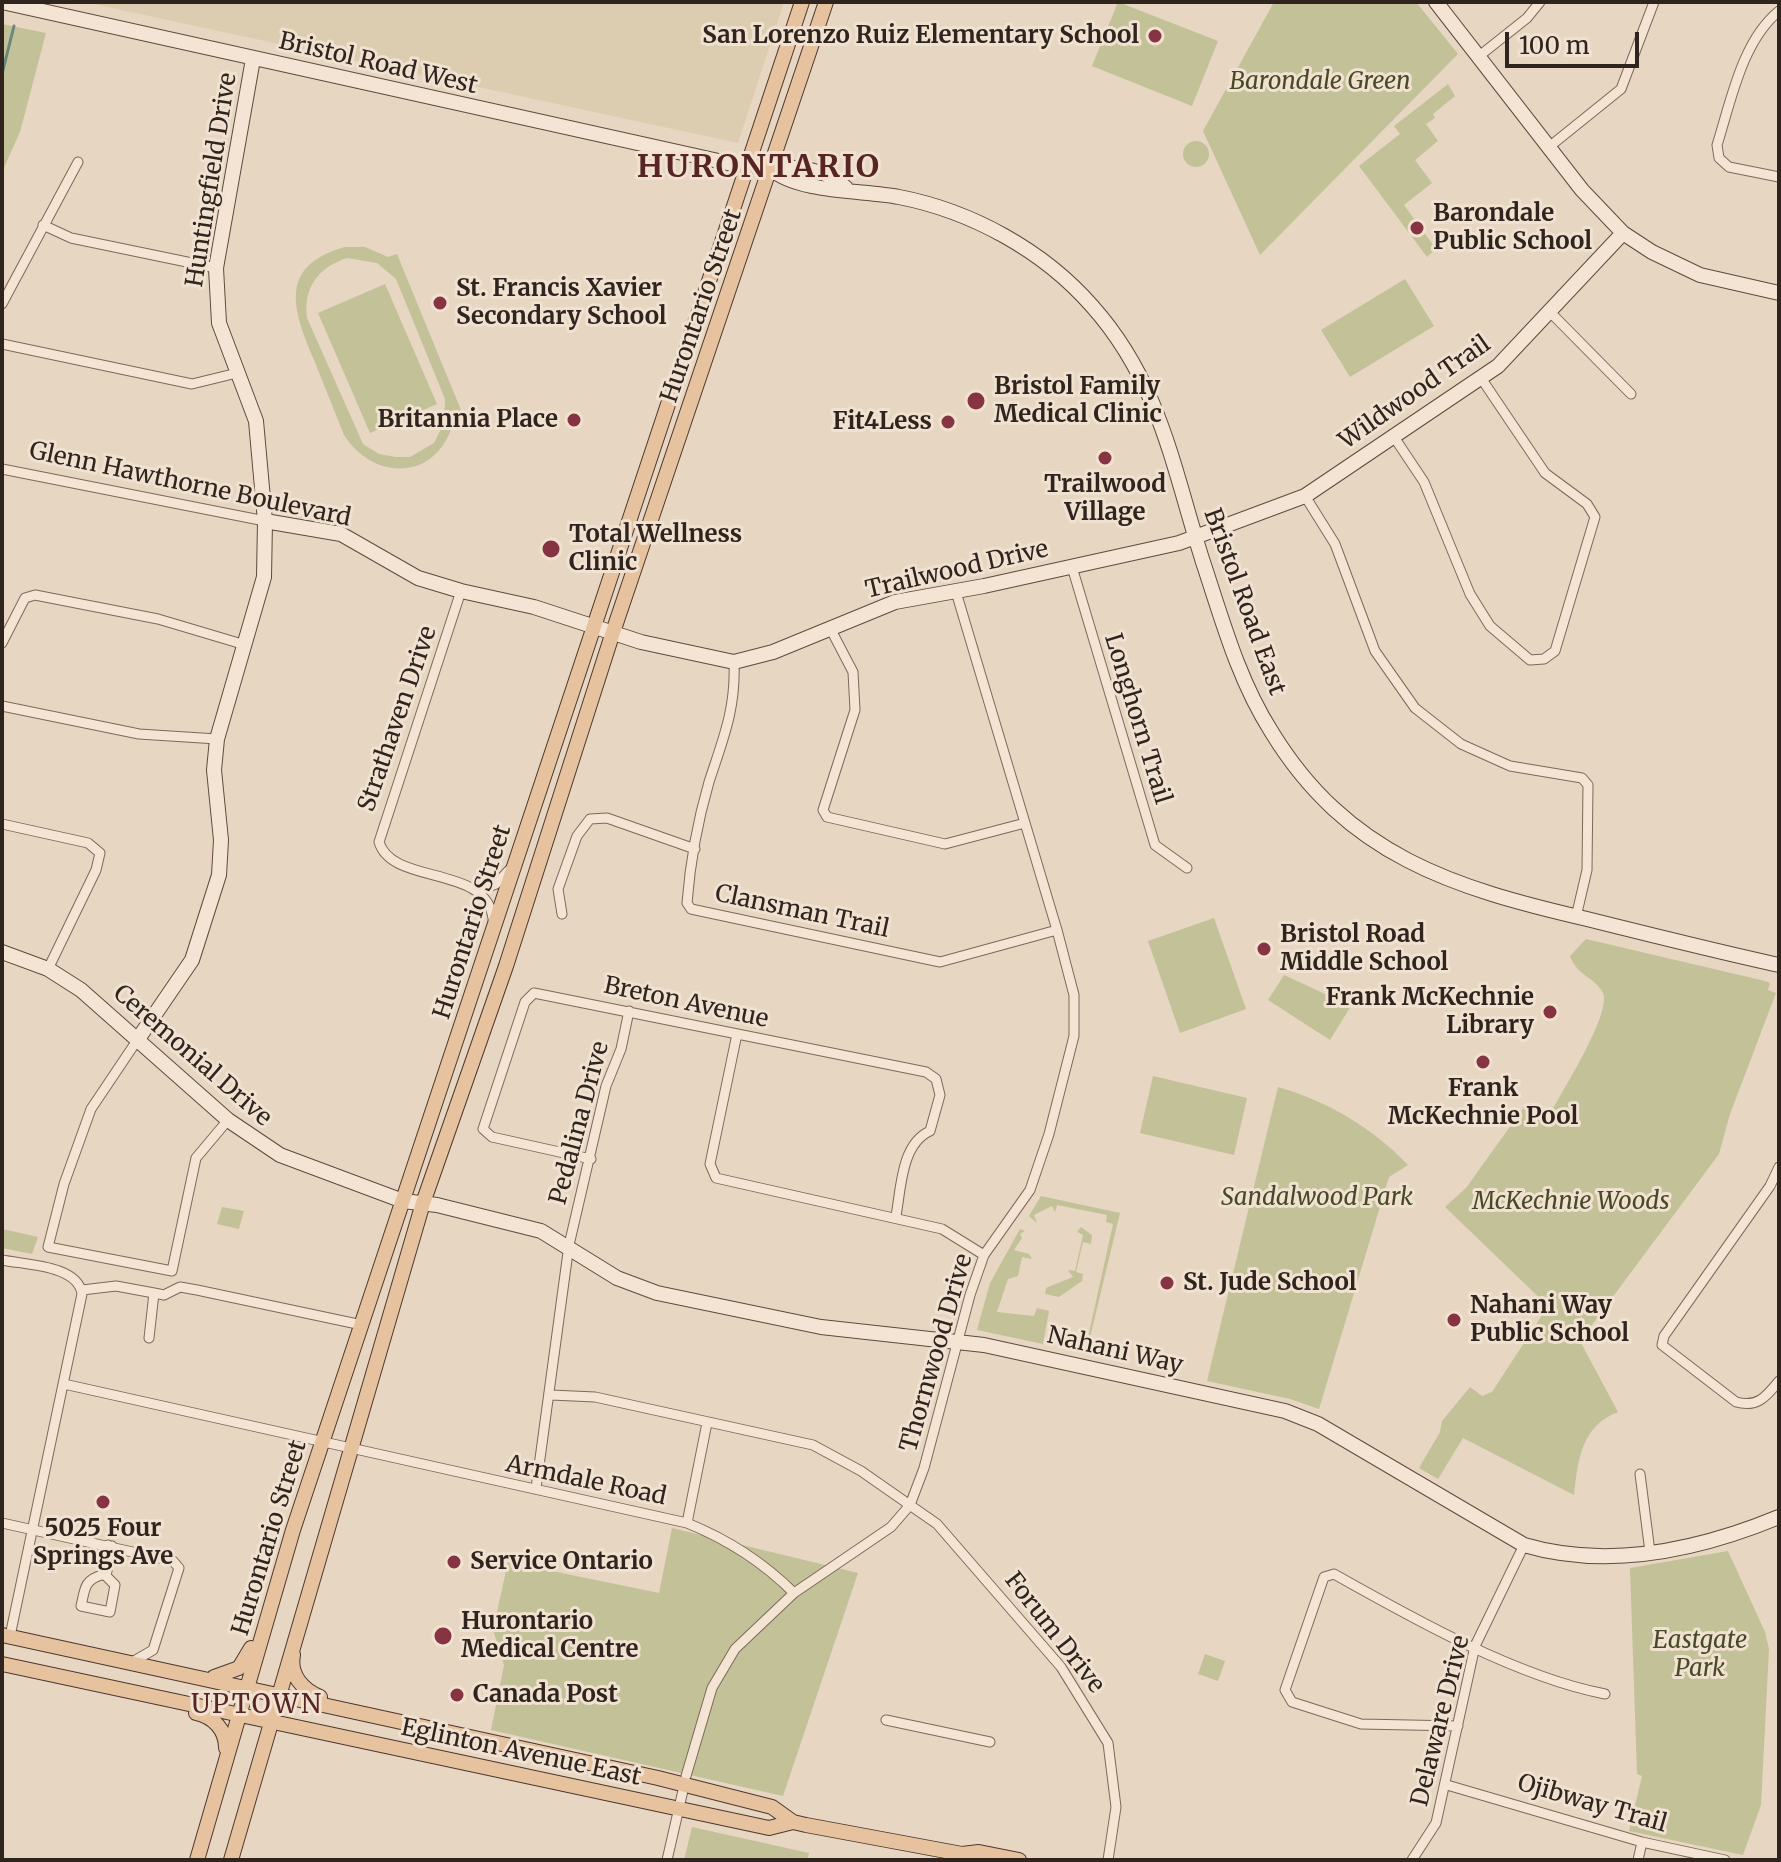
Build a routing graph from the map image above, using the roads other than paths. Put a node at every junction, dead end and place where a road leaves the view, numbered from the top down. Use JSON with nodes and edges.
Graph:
{"nodes":[{"id":1,"x":2,"y":2,"type":"edge"},
{"id":2,"x":802,"y":2,"type":"edge"},
{"id":3,"x":826,"y":2,"type":"edge"},
{"id":4,"x":1436,"y":2,"type":"edge"},
{"id":5,"x":1540,"y":2,"type":"edge"},
{"id":6,"x":1654,"y":2,"type":"edge"},
{"id":7,"x":1779,"y":11,"type":"edge"},
{"id":8,"x":1478,"y":57,"type":"junction"},
{"id":9,"x":253,"y":59,"type":"junction"},
{"id":10,"x":1549,"y":147,"type":"junction"},
{"id":11,"x":78,"y":162,"type":"dead end"},
{"id":12,"x":745,"y":167,"type":"junction"},
{"id":13,"x":771,"y":169,"type":"junction"},
{"id":14,"x":1779,"y":177,"type":"edge"},
{"id":15,"x":43,"y":225,"type":"junction"},
{"id":16,"x":1623,"y":233,"type":"junction"},
{"id":17,"x":216,"y":268,"type":"junction"},
{"id":18,"x":1779,"y":293,"type":"edge"},
{"id":19,"x":2,"y":304,"type":"edge"},
{"id":20,"x":1550,"y":312,"type":"junction"},
{"id":21,"x":2,"y":344,"type":"edge"},
{"id":22,"x":237,"y":373,"type":"junction"},
{"id":23,"x":1481,"y":378,"type":"junction"},
{"id":24,"x":1631,"y":394,"type":"dead end"},
{"id":25,"x":1394,"y":437,"type":"junction"},
{"id":26,"x":2,"y":469,"type":"edge"},
{"id":27,"x":1305,"y":496,"type":"junction"},
{"id":28,"x":265,"y":521,"type":"junction"},
{"id":29,"x":1196,"y":537,"type":"junction"},
{"id":30,"x":1072,"y":567,"type":"junction"},
{"id":31,"x":461,"y":591,"type":"junction"},
{"id":32,"x":956,"y":592,"type":"junction"},
{"id":33,"x":594,"y":625,"type":"junction"},
{"id":34,"x":830,"y":628,"type":"junction"},
{"id":35,"x":613,"y":632,"type":"junction"},
{"id":36,"x":2,"y":643,"type":"edge"},
{"id":37,"x":242,"y":644,"type":"junction"},
{"id":38,"x":734,"y":662,"type":"junction"},
{"id":39,"x":2,"y":706,"type":"edge"},
{"id":40,"x":217,"y":739,"type":"junction"},
{"id":41,"x":1025,"y":823,"type":"junction"},
{"id":42,"x":2,"y":824,"type":"edge"},
{"id":43,"x":695,"y":849,"type":"junction"},
{"id":44,"x":514,"y":862,"type":"junction"},
{"id":45,"x":1187,"y":868,"type":"dead end"},
{"id":46,"x":480,"y":890,"type":"junction"},
{"id":47,"x":562,"y":914,"type":"dead end"},
{"id":48,"x":1576,"y":917,"type":"junction"},
{"id":49,"x":494,"y":925,"type":"junction"},
{"id":50,"x":1057,"y":930,"type":"junction"},
{"id":51,"x":2,"y":952,"type":"edge"},
{"id":52,"x":1779,"y":965,"type":"edge"},
{"id":53,"x":48,"y":969,"type":"junction"},
{"id":54,"x":629,"y":1011,"type":"junction"},
{"id":55,"x":737,"y":1034,"type":"junction"},
{"id":56,"x":138,"y":1039,"type":"junction"},
{"id":57,"x":228,"y":1120,"type":"junction"},
{"id":58,"x":591,"y":1159,"type":"junction"},
{"id":59,"x":1779,"y":1167,"type":"edge"},
{"id":60,"x":403,"y":1201,"type":"junction"},
{"id":61,"x":423,"y":1203,"type":"junction"},
{"id":62,"x":896,"y":1216,"type":"junction"},
{"id":63,"x":569,"y":1245,"type":"junction"},
{"id":64,"x":984,"y":1255,"type":"junction"},
{"id":65,"x":2,"y":1260,"type":"edge"},
{"id":66,"x":81,"y":1288,"type":"junction"},
{"id":67,"x":154,"y":1293,"type":"junction"},
{"id":68,"x":362,"y":1325,"type":"junction"},
{"id":69,"x":149,"y":1338,"type":"dead end"},
{"id":70,"x":958,"y":1341,"type":"junction"},
{"id":71,"x":1779,"y":1381,"type":"edge"},
{"id":72,"x":64,"y":1384,"type":"junction"},
{"id":73,"x":551,"y":1395,"type":"junction"},
{"id":74,"x":707,"y":1423,"type":"junction"},
{"id":75,"x":323,"y":1441,"type":"junction"},
{"id":76,"x":351,"y":1447,"type":"junction"},
{"id":77,"x":1640,"y":1474,"type":"dead end"},
{"id":78,"x":536,"y":1488,"type":"junction"},
{"id":79,"x":910,"y":1505,"type":"junction"},
{"id":80,"x":1779,"y":1517,"type":"edge"},
{"id":81,"x":2,"y":1523,"type":"edge"},
{"id":82,"x":687,"y":1523,"type":"junction"},
{"id":83,"x":34,"y":1529,"type":"junction"},
{"id":84,"x":1524,"y":1545,"type":"junction"},
{"id":85,"x":110,"y":1546,"type":"junction"},
{"id":86,"x":1650,"y":1552,"type":"junction"},
{"id":87,"x":794,"y":1593,"type":"junction"},
{"id":88,"x":297,"y":1628,"type":"junction"},
{"id":89,"x":265,"y":1629,"type":"junction"},
{"id":90,"x":6,"y":1636,"type":"edge"},
{"id":91,"x":1475,"y":1646,"type":"junction"},
{"id":92,"x":127,"y":1662,"type":"junction"},
{"id":93,"x":2,"y":1664,"type":"edge"},
{"id":94,"x":198,"y":1677,"type":"junction"},
{"id":95,"x":248,"y":1687,"type":"junction"},
{"id":96,"x":278,"y":1694,"type":"junction"},
{"id":97,"x":1605,"y":1694,"type":"dead end"},
{"id":98,"x":156,"y":1697,"type":"junction"},
{"id":99,"x":361,"y":1712,"type":"junction"},
{"id":100,"x":239,"y":1715,"type":"junction"},
{"id":101,"x":886,"y":1720,"type":"dead end"},
{"id":102,"x":270,"y":1722,"type":"junction"},
{"id":103,"x":1458,"y":1726,"type":"junction"},
{"id":104,"x":990,"y":1742,"type":"dead end"},
{"id":105,"x":222,"y":1774,"type":"junction"},
{"id":106,"x":685,"y":1781,"type":"junction"},
{"id":107,"x":1447,"y":1785,"type":"junction"},
{"id":108,"x":678,"y":1808,"type":"junction"},
{"id":109,"x":793,"y":1822,"type":"junction"},
{"id":110,"x":1642,"y":1842,"type":"junction"},
{"id":111,"x":964,"y":1857,"type":"edge"},
{"id":112,"x":197,"y":1860,"type":"edge"},
{"id":113,"x":231,"y":1860,"type":"edge"},
{"id":114,"x":667,"y":1860,"type":"edge"},
{"id":115,"x":1019,"y":1860,"type":"edge"},
{"id":116,"x":1108,"y":1860,"type":"edge"},
{"id":117,"x":1412,"y":1860,"type":"edge"},
{"id":118,"x":1638,"y":1860,"type":"edge"},
{"id":119,"x":1725,"y":1860,"type":"edge"}],
"edges":[{"from":1,"to":9,"type":"street","name":"Bristol Road West"},
{"from":2,"to":12,"type":"main road","name":"Hurontario Street"},
{"from":3,"to":13,"type":"main road","name":"Hurontario Street"},
{"from":4,"to":8,"type":"street"},
{"from":5,"to":8,"type":"street"},
{"from":6,"to":10,"type":"street"},
{"from":7,"to":14,"type":"street"},
{"from":8,"to":10,"type":"street"},
{"from":9,"to":12,"type":"street","name":"Bristol Road West"},
{"from":9,"to":17,"type":"street","name":"Huntingfield Drive"},
{"from":10,"to":16,"type":"street"},
{"from":11,"to":15,"type":"street"},
{"from":12,"to":13,"type":"street","name":"Bristol Road West"},
{"from":12,"to":33,"type":"main road","name":"Hurontario Street"},
{"from":13,"to":29,"type":"street","name":"Bristol Road East"},
{"from":13,"to":35,"type":"main road","name":"Hurontario Street"},
{"from":15,"to":17,"type":"street"},
{"from":15,"to":19,"type":"street"},
{"from":16,"to":18,"type":"street"},
{"from":16,"to":20,"type":"street","name":"Wildwood Trail"},
{"from":17,"to":22,"type":"street","name":"Huntingfield Drive"},
{"from":20,"to":23,"type":"street","name":"Wildwood Trail"},
{"from":20,"to":24,"type":"street"},
{"from":21,"to":22,"type":"street"},
{"from":22,"to":28,"type":"street","name":"Huntingfield Drive"},
{"from":23,"to":25,"type":"street","name":"Wildwood Trail"},
{"from":23,"to":25,"type":"street"},
{"from":25,"to":27,"type":"street","name":"Wildwood Trail"},
{"from":26,"to":28,"type":"street","name":"Glenn Hawthorne Boulevard"},
{"from":27,"to":29,"type":"street","name":"Wildwood Trail"},
{"from":27,"to":48,"type":"street"},
{"from":28,"to":31,"type":"street","name":"Glenn Hawthorne Boulevard"},
{"from":28,"to":37,"type":"street","name":"Huntingfield Drive"},
{"from":29,"to":30,"type":"street","name":"Trailwood Drive"},
{"from":29,"to":48,"type":"street","name":"Bristol Road East"},
{"from":30,"to":32,"type":"street","name":"Trailwood Drive"},
{"from":30,"to":45,"type":"street","name":"Longhorn Trail"},
{"from":31,"to":33,"type":"street","name":"Glenn Hawthorne Boulevard"},
{"from":31,"to":46,"type":"street","name":"Strathaven Drive"},
{"from":32,"to":34,"type":"street","name":"Trailwood Drive"},
{"from":32,"to":41,"type":"street","name":"Thornwood Drive"},
{"from":33,"to":35,"type":"street","name":"Trailwood Drive"},
{"from":33,"to":44,"type":"main road","name":"Hurontario Street"},
{"from":34,"to":38,"type":"street","name":"Trailwood Drive"},
{"from":34,"to":41,"type":"street"},
{"from":35,"to":38,"type":"street","name":"Trailwood Drive"},
{"from":35,"to":61,"type":"main road","name":"Hurontario Street"},
{"from":36,"to":37,"type":"street"},
{"from":37,"to":40,"type":"street","name":"Huntingfield Drive"},
{"from":38,"to":43,"type":"street","name":"Clansman Trail"},
{"from":39,"to":40,"type":"street"},
{"from":40,"to":56,"type":"street","name":"Huntingfield Drive"},
{"from":41,"to":50,"type":"street","name":"Thornwood Drive"},
{"from":42,"to":53,"type":"street"},
{"from":43,"to":47,"type":"street"},
{"from":43,"to":50,"type":"street","name":"Clansman Trail"},
{"from":44,"to":46,"type":"street"},
{"from":44,"to":49,"type":"main road","name":"Hurontario Street"},
{"from":46,"to":49,"type":"street"},
{"from":48,"to":52,"type":"street","name":"Bristol Road East"},
{"from":49,"to":60,"type":"main road","name":"Hurontario Street"},
{"from":50,"to":64,"type":"street","name":"Thornwood Drive"},
{"from":51,"to":53,"type":"street","name":"Ceremonial Drive"},
{"from":53,"to":56,"type":"street","name":"Ceremonial Drive"},
{"from":54,"to":55,"type":"street","name":"Breton Avenue"},
{"from":54,"to":58,"type":"street","name":"Pedalina Drive"},
{"from":54,"to":58,"type":"street","name":"Breton Avenue"},
{"from":55,"to":62,"type":"street"},
{"from":55,"to":62,"type":"street","name":"Breton Avenue"},
{"from":56,"to":57,"type":"street","name":"Ceremonial Drive"},
{"from":56,"to":57,"type":"street"},
{"from":57,"to":60,"type":"street","name":"Ceremonial Drive"},
{"from":58,"to":63,"type":"street","name":"Pedalina Drive"},
{"from":59,"to":71,"type":"street"},
{"from":60,"to":61,"type":"street","name":"Ceremonial Drive"},
{"from":60,"to":68,"type":"main road","name":"Hurontario Street"},
{"from":61,"to":63,"type":"street","name":"Nahani Way"},
{"from":61,"to":76,"type":"main road","name":"Hurontario Street"},
{"from":62,"to":64,"type":"street"},
{"from":63,"to":70,"type":"street","name":"Nahani Way"},
{"from":63,"to":73,"type":"street","name":"Pedalina Drive"},
{"from":64,"to":70,"type":"street","name":"Thornwood Drive"},
{"from":65,"to":66,"type":"street"},
{"from":66,"to":67,"type":"street"},
{"from":66,"to":72,"type":"street"},
{"from":67,"to":68,"type":"street"},
{"from":67,"to":69,"type":"street"},
{"from":68,"to":75,"type":"main road","name":"Hurontario Street"},
{"from":70,"to":79,"type":"street","name":"Thornwood Drive"},
{"from":70,"to":84,"type":"street","name":"Nahani Way"},
{"from":72,"to":75,"type":"street","name":"Armdale Road"},
{"from":72,"to":83,"type":"street"},
{"from":73,"to":74,"type":"street","name":"Forum Drive"},
{"from":73,"to":78,"type":"street","name":"Pedalina Drive"},
{"from":74,"to":79,"type":"street","name":"Forum Drive"},
{"from":74,"to":82,"type":"street"},
{"from":75,"to":76,"type":"street","name":"Armdale Road"},
{"from":75,"to":89,"type":"main road","name":"Hurontario Street"},
{"from":76,"to":78,"type":"street","name":"Armdale Road"},
{"from":76,"to":88,"type":"main road","name":"Hurontario Street"},
{"from":77,"to":86,"type":"street"},
{"from":78,"to":82,"type":"street","name":"Armdale Road"},
{"from":79,"to":87,"type":"street","name":"Thornwood Drive"},
{"from":79,"to":116,"type":"street","name":"Forum Drive"},
{"from":80,"to":86,"type":"street","name":"Nahani Way"},
{"from":81,"to":83,"type":"street"},
{"from":82,"to":87,"type":"street","name":"Armdale Road"},
{"from":83,"to":85,"type":"street"},
{"from":83,"to":90,"type":"street"},
{"from":84,"to":86,"type":"street","name":"Nahani Way"},
{"from":84,"to":91,"type":"street","name":"Delaware Drive"},
{"from":85,"to":85,"type":"street"},
{"from":85,"to":92,"type":"street"},
{"from":87,"to":106,"type":"street","name":"Thornwood Drive"},
{"from":88,"to":96,"type":"main road","name":"Hurontario Street"},
{"from":88,"to":99,"type":"main road"},
{"from":89,"to":94,"type":"main road"},
{"from":89,"to":95,"type":"main road","name":"Hurontario Street"},
{"from":90,"to":92,"type":"main road","name":"Eglinton Avenue East"},
{"from":91,"to":97,"type":"street"},
{"from":91,"to":103,"type":"street","name":"Delaware Drive"},
{"from":91,"to":103,"type":"street"},
{"from":92,"to":94,"type":"main road","name":"Eglinton Avenue East"},
{"from":93,"to":98,"type":"main road"},
{"from":94,"to":95,"type":"main road","name":"Eglinton Avenue East"},
{"from":95,"to":96,"type":"main road","name":"Eglinton Avenue East"},
{"from":95,"to":100,"type":"main road","name":"Hurontario Street"},
{"from":96,"to":99,"type":"main road","name":"Eglinton Avenue East"},
{"from":96,"to":102,"type":"main road","name":"Hurontario Street"},
{"from":98,"to":100,"type":"main road","name":"Eglinton Avenue East"},
{"from":98,"to":105,"type":"main road"},
{"from":99,"to":106,"type":"main road","name":"Eglinton Avenue East"},
{"from":100,"to":102,"type":"main road","name":"Eglinton Avenue East"},
{"from":100,"to":105,"type":"main road","name":"Hurontario Street"},
{"from":101,"to":104,"type":"street"},
{"from":102,"to":108,"type":"main road","name":"Eglinton Avenue East"},
{"from":102,"to":113,"type":"main road","name":"Hurontario Street"},
{"from":103,"to":107,"type":"street","name":"Delaware Drive"},
{"from":105,"to":112,"type":"main road","name":"Hurontario Street"},
{"from":106,"to":108,"type":"street","name":"Thornwood Drive"},
{"from":106,"to":109,"type":"main road","name":"Eglinton Avenue East"},
{"from":107,"to":110,"type":"street","name":"Ojibway Trail"},
{"from":107,"to":117,"type":"street","name":"Delaware Drive"},
{"from":108,"to":109,"type":"main road","name":"Eglinton Avenue East"},
{"from":108,"to":114,"type":"street","name":"Thornwood Drive"},
{"from":109,"to":111,"type":"main road","name":"Eglinton Avenue East"},
{"from":110,"to":118,"type":"street"},
{"from":110,"to":119,"type":"street","name":"Ojibway Trail"},
{"from":111,"to":115,"type":"main road","name":"Eglinton Avenue East"}]}
